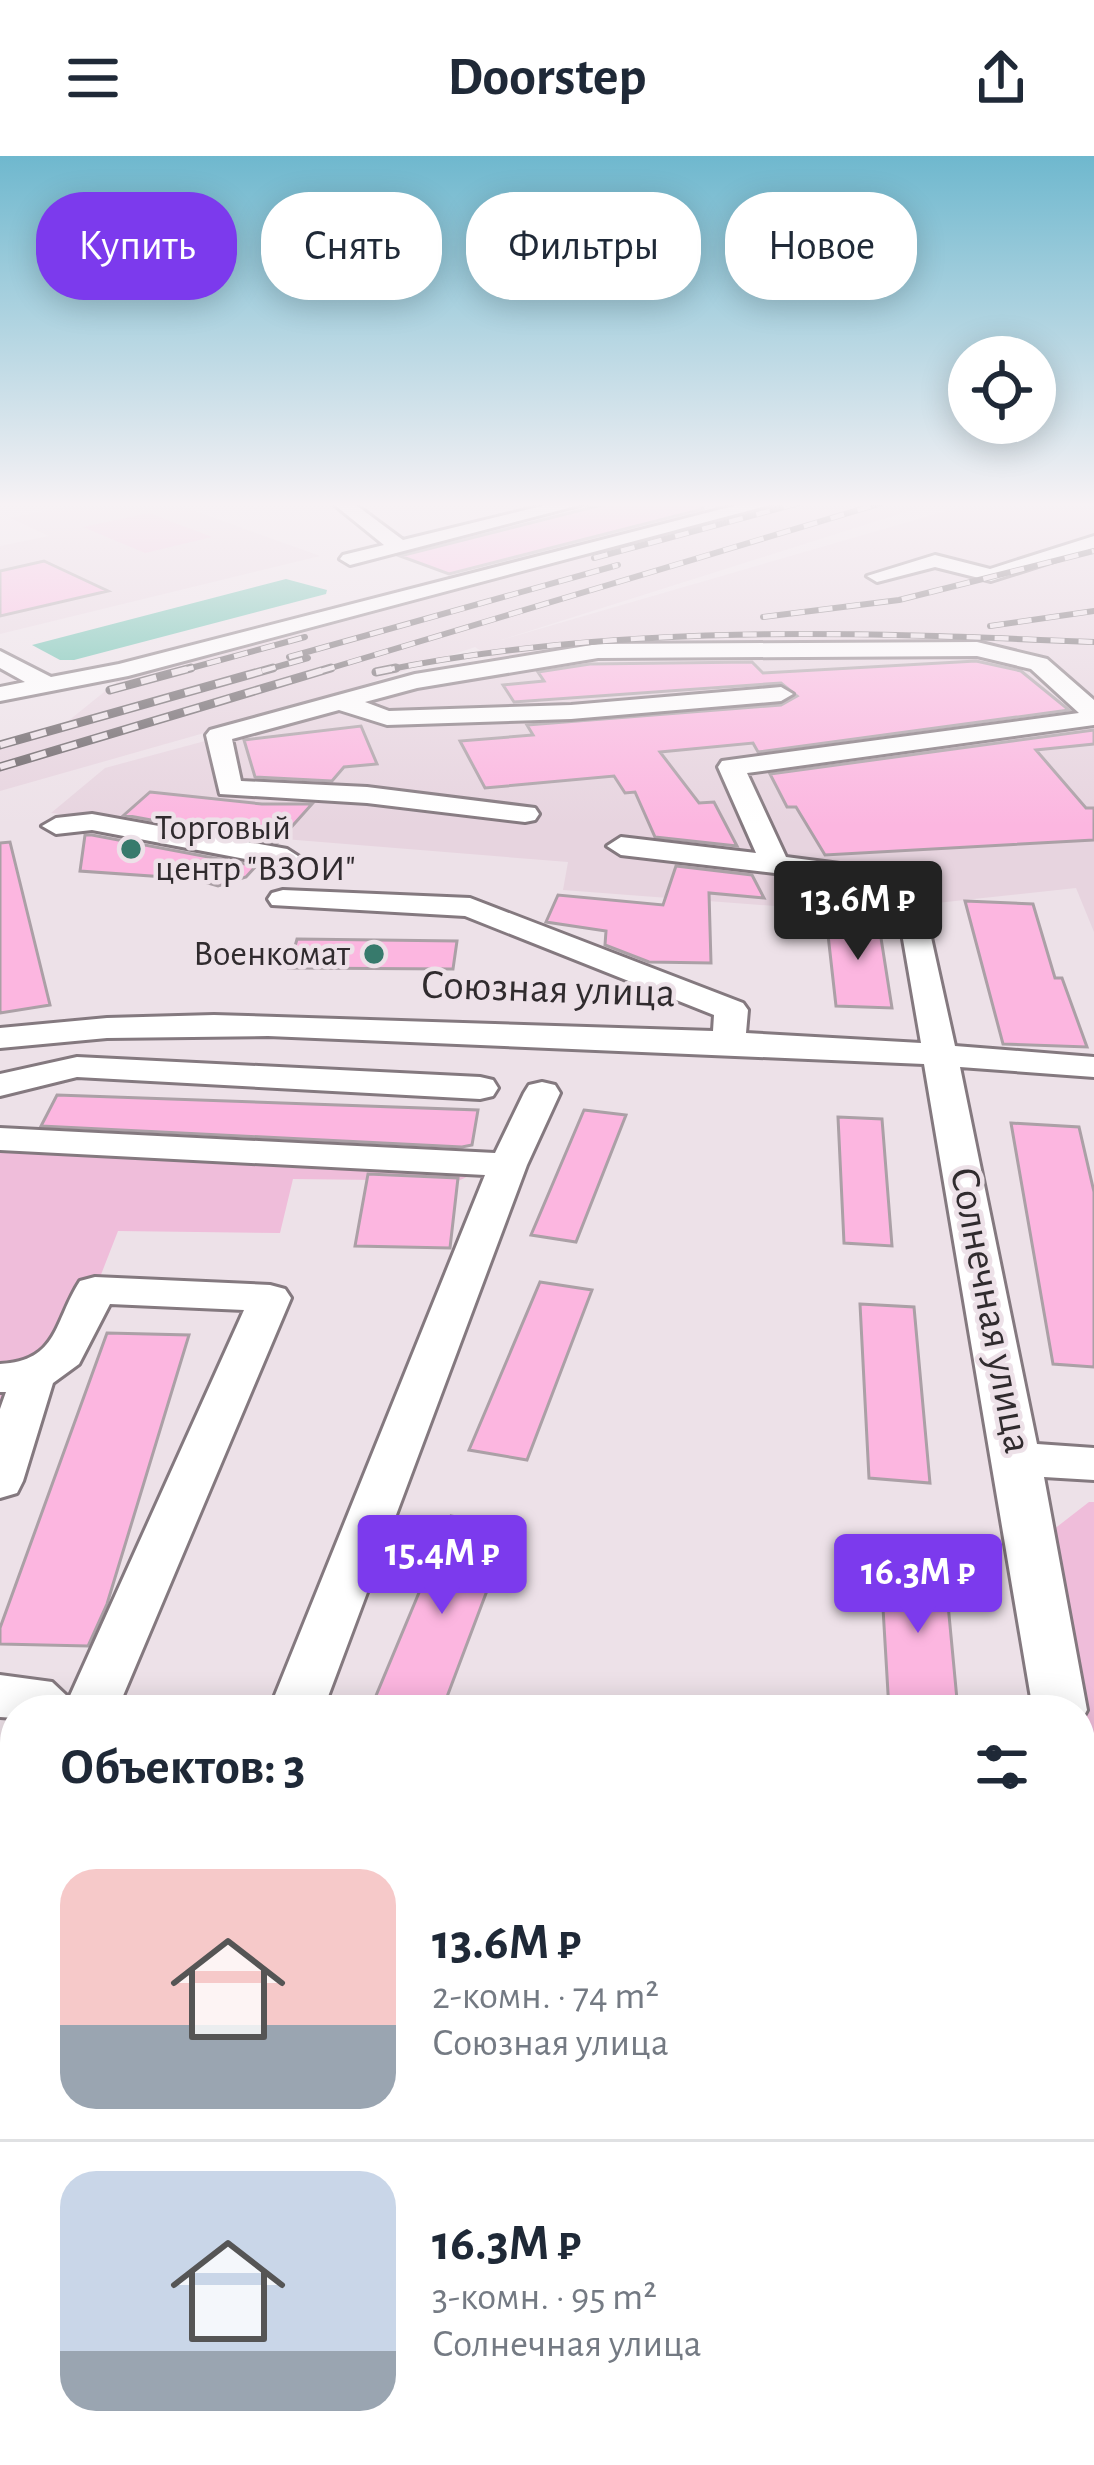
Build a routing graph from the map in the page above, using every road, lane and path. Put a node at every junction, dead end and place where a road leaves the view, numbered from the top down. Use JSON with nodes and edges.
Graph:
{"nodes":[{"id":1,"x":356,"y":610,"type":"edge"},
{"id":2,"x":0,"y":658,"type":"edge"},
{"id":3,"x":47,"y":685,"type":"junction"},
{"id":4,"x":0,"y":694,"type":"edge"},
{"id":5,"x":782,"y":694,"type":"dead end"},
{"id":6,"x":339,"y":702,"type":"junction"},
{"id":7,"x":1094,"y":715,"type":"edge"},
{"id":8,"x":525,"y":814,"type":"dead end"},
{"id":9,"x":56,"y":826,"type":"dead end"},
{"id":10,"x":620,"y":846,"type":"dead end"},
{"id":11,"x":287,"y":859,"type":"dead end"},
{"id":12,"x":774,"y":862,"type":"junction"},
{"id":13,"x":283,"y":899,"type":"dead end"},
{"id":14,"x":77,"y":1027,"type":"junction"},
{"id":15,"x":0,"y":1038,"type":"edge"},
{"id":16,"x":729,"y":1040,"type":"junction"},
{"id":17,"x":939,"y":1054,"type":"junction"},
{"id":18,"x":77,"y":1067,"type":"junction"},
{"id":19,"x":1094,"y":1067,"type":"edge"},
{"id":20,"x":0,"y":1085,"type":"edge"},
{"id":21,"x":481,"y":1088,"type":"dead end"},
{"id":22,"x":542,"y":1093,"type":"dead end"},
{"id":23,"x":0,"y":1106,"type":"edge"},
{"id":24,"x":0,"y":1139,"type":"edge"},
{"id":25,"x":508,"y":1165,"type":"junction"},
{"id":26,"x":16,"y":1379,"type":"edge"},
{"id":27,"x":1020,"y":1459,"type":"junction"},
{"id":28,"x":1094,"y":1464,"type":"edge"},
{"id":29,"x":0,"y":1481,"type":"edge"},
{"id":30,"x":97,"y":1695,"type":"edge"},
{"id":31,"x":302,"y":1695,"type":"edge"},
{"id":32,"x":1058,"y":1695,"type":"edge"}],
"edges":[{"from":1,"to":3,"type":"street"},
{"from":2,"to":3,"type":"street"},
{"from":3,"to":4,"type":"street"},
{"from":5,"to":6,"type":"street"},
{"from":6,"to":7,"type":"street"},
{"from":6,"to":8,"type":"street"},
{"from":7,"to":12,"type":"street"},
{"from":9,"to":11,"type":"street"},
{"from":10,"to":12,"type":"street"},
{"from":12,"to":17,"type":"street","name":"Солнечная улица"},
{"from":13,"to":16,"type":"street"},
{"from":14,"to":15,"type":"street","name":"Союзная улица"},
{"from":14,"to":16,"type":"street","name":"Союзная улица"},
{"from":14,"to":18,"type":"street"},
{"from":16,"to":17,"type":"street","name":"Союзная улица"},
{"from":17,"to":19,"type":"street","name":"Союзная улица"},
{"from":17,"to":27,"type":"street","name":"Солнечная улица"},
{"from":18,"to":20,"type":"street"},
{"from":18,"to":21,"type":"street"},
{"from":18,"to":23,"type":"street"},
{"from":22,"to":25,"type":"street"},
{"from":24,"to":25,"type":"street"},
{"from":25,"to":31,"type":"street"},
{"from":26,"to":29,"type":"street"},
{"from":26,"to":30,"type":"street"},
{"from":27,"to":28,"type":"street"},
{"from":27,"to":32,"type":"street","name":"Солнечная улица"}]}
